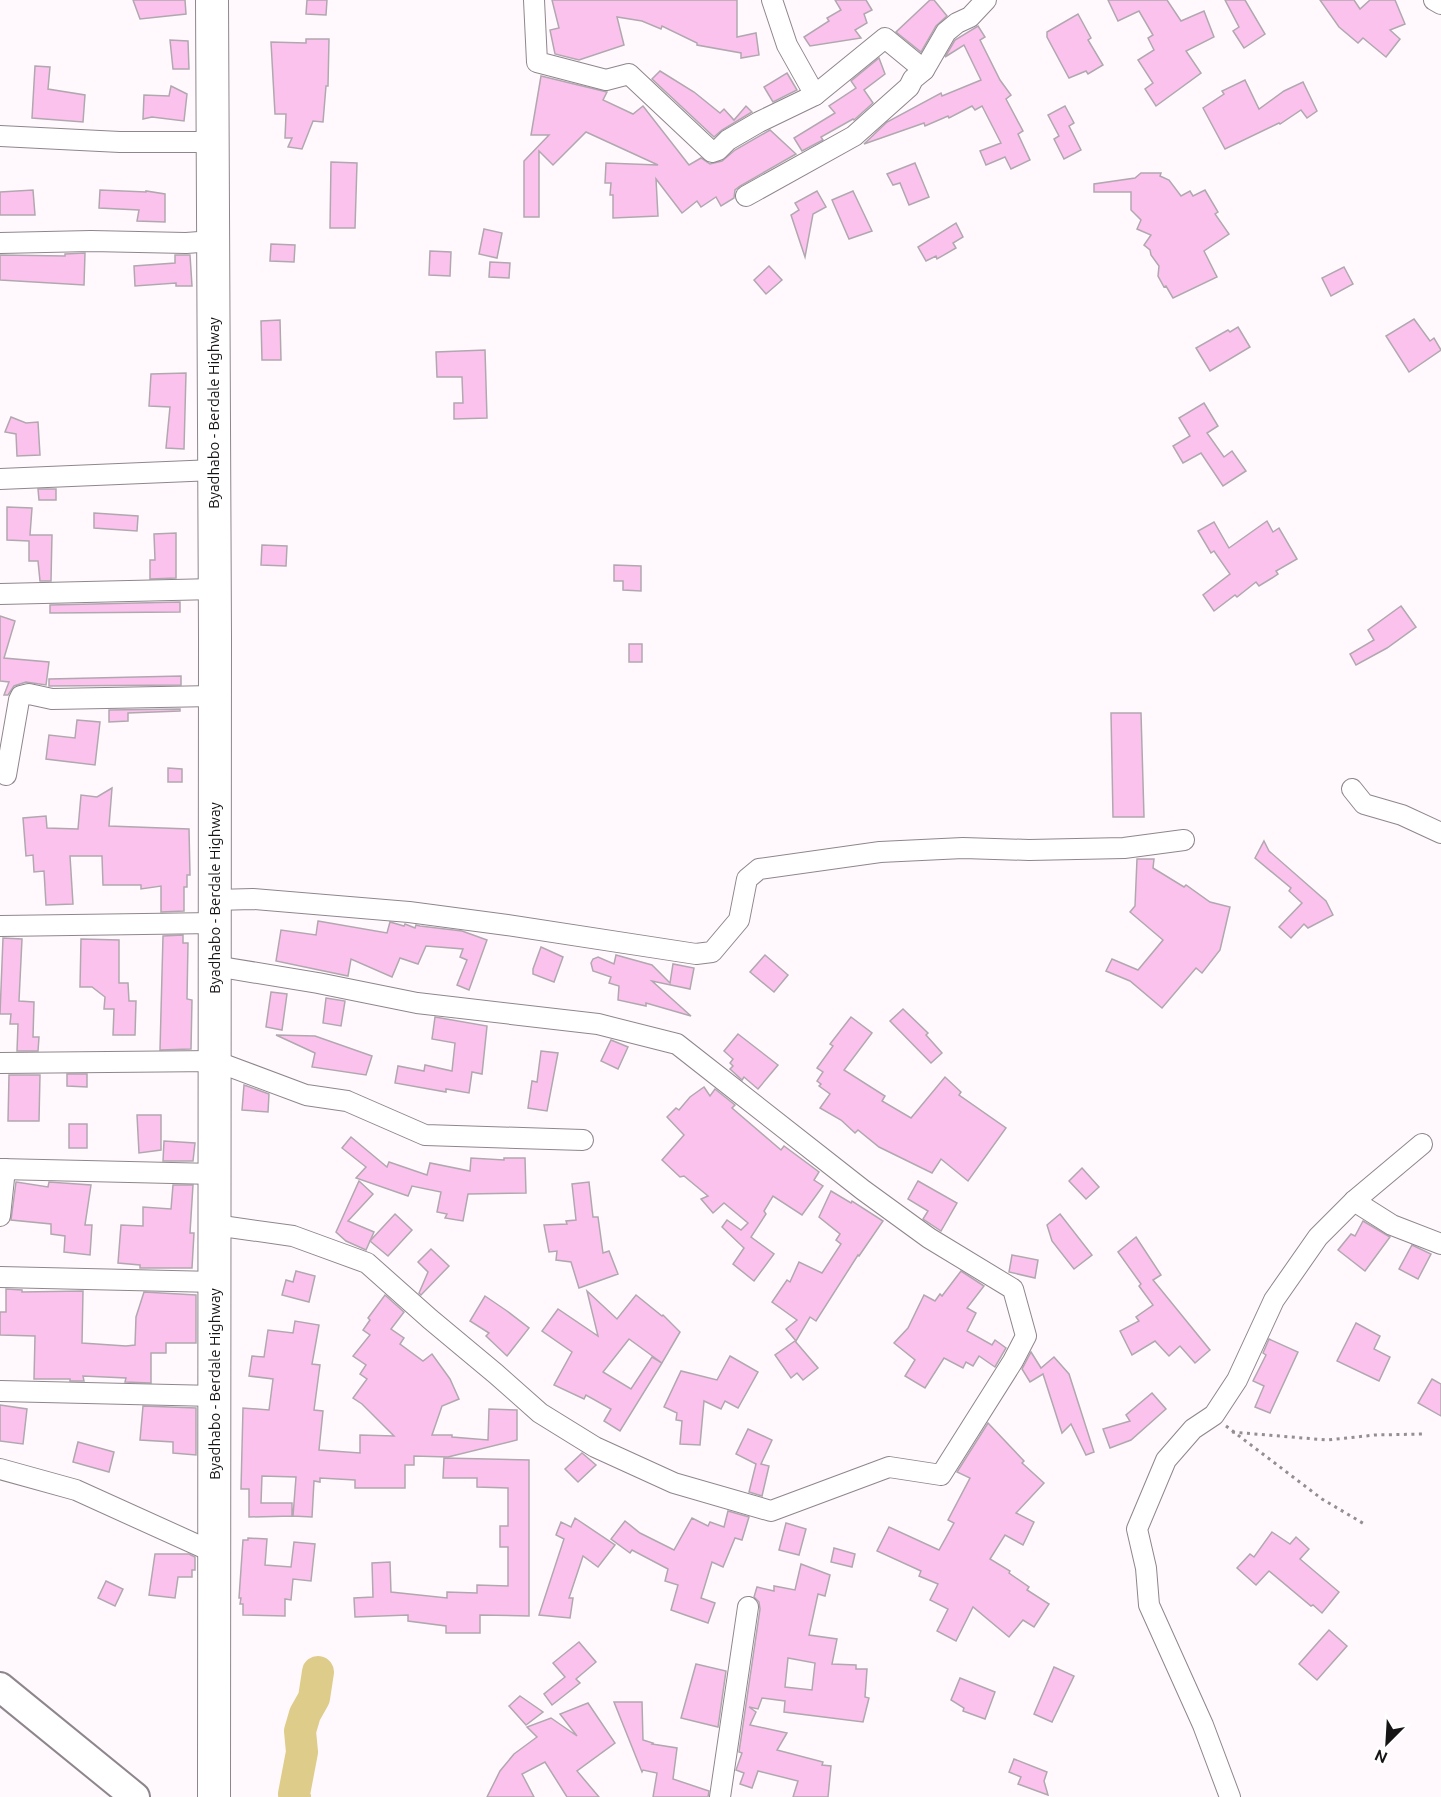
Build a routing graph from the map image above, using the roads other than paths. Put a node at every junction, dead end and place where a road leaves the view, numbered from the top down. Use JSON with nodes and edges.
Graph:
{"nodes":[{"id":1,"x":212,"y":0,"type":"edge"},
{"id":2,"x":534,"y":0,"type":"edge"},
{"id":3,"x":772,"y":0,"type":"edge"},
{"id":4,"x":986,"y":0,"type":"edge"},
{"id":5,"x":1434,"y":0,"type":"edge"},
{"id":6,"x":1441,"y":4,"type":"edge"},
{"id":7,"x":924,"y":70,"type":"junction"},
{"id":8,"x":815,"y":95,"type":"junction"},
{"id":9,"x":0,"y":136,"type":"edge"},
{"id":10,"x":213,"y":142,"type":"junction"},
{"id":11,"x":746,"y":196,"type":"dead end"},
{"id":12,"x":213,"y":241,"type":"junction"},
{"id":13,"x":0,"y":243,"type":"edge"},
{"id":14,"x":214,"y":470,"type":"junction"},
{"id":15,"x":0,"y":479,"type":"edge"},
{"id":16,"x":215,"y":589,"type":"junction"},
{"id":17,"x":0,"y":594,"type":"edge"},
{"id":18,"x":214,"y":696,"type":"junction"},
{"id":19,"x":6,"y":775,"type":"dead end"},
{"id":20,"x":1352,"y":789,"type":"dead end"},
{"id":21,"x":1441,"y":834,"type":"edge"},
{"id":22,"x":1184,"y":840,"type":"dead end"},
{"id":23,"x":215,"y":911,"type":"junction"},
{"id":24,"x":0,"y":926,"type":"edge"},
{"id":25,"x":215,"y":966,"type":"junction"},
{"id":26,"x":215,"y":1062,"type":"junction"},
{"id":27,"x":0,"y":1063,"type":"edge"},
{"id":28,"x":583,"y":1140,"type":"dead end"},
{"id":29,"x":1422,"y":1144,"type":"dead end"},
{"id":30,"x":2,"y":1169,"type":"edge"},
{"id":31,"x":215,"y":1174,"type":"junction"},
{"id":32,"x":1354,"y":1201,"type":"junction"},
{"id":33,"x":0,"y":1215,"type":"edge"},
{"id":34,"x":215,"y":1225,"type":"junction"},
{"id":35,"x":1441,"y":1244,"type":"edge"},
{"id":36,"x":0,"y":1277,"type":"edge"},
{"id":37,"x":215,"y":1282,"type":"junction"},
{"id":38,"x":0,"y":1391,"type":"edge"},
{"id":39,"x":215,"y":1396,"type":"junction"},
{"id":40,"x":0,"y":1469,"type":"edge"},
{"id":41,"x":215,"y":1553,"type":"junction"},
{"id":42,"x":748,"y":1606,"type":"dead end"},
{"id":43,"x":0,"y":1687,"type":"edge"},
{"id":44,"x":135,"y":1797,"type":"edge"},
{"id":45,"x":214,"y":1797,"type":"edge"},
{"id":46,"x":720,"y":1797,"type":"edge"},
{"id":47,"x":1230,"y":1797,"type":"edge"}],
"edges":[{"from":1,"to":10,"type":"main road","name":"Byadhabo - Berdale Highway"},
{"from":2,"to":8,"type":"street"},
{"from":3,"to":8,"type":"street"},
{"from":4,"to":7,"type":"street"},
{"from":5,"to":6,"type":"street"},
{"from":7,"to":8,"type":"street"},
{"from":7,"to":11,"type":"street"},
{"from":9,"to":10,"type":"street"},
{"from":10,"to":12,"type":"main road","name":"Byadhabo - Berdale Highway"},
{"from":12,"to":13,"type":"street"},
{"from":12,"to":14,"type":"main road","name":"Byadhabo - Berdale Highway"},
{"from":14,"to":15,"type":"street"},
{"from":14,"to":16,"type":"main road","name":"Byadhabo - Berdale Highway"},
{"from":16,"to":17,"type":"street"},
{"from":16,"to":18,"type":"main road","name":"Byadhabo - Berdale Highway"},
{"from":18,"to":19,"type":"street"},
{"from":18,"to":23,"type":"main road","name":"Byadhabo - Berdale Highway"},
{"from":20,"to":21,"type":"street"},
{"from":22,"to":23,"type":"street"},
{"from":23,"to":24,"type":"street"},
{"from":23,"to":25,"type":"main road","name":"Byadhabo - Berdale Highway"},
{"from":25,"to":26,"type":"main road","name":"Byadhabo - Berdale Highway"},
{"from":25,"to":34,"type":"street"},
{"from":26,"to":27,"type":"street"},
{"from":26,"to":28,"type":"street"},
{"from":26,"to":31,"type":"main road","name":"Byadhabo - Berdale Highway"},
{"from":29,"to":32,"type":"street"},
{"from":30,"to":31,"type":"street"},
{"from":30,"to":33,"type":"street"},
{"from":31,"to":34,"type":"main road","name":"Byadhabo - Berdale Highway"},
{"from":32,"to":35,"type":"street"},
{"from":32,"to":47,"type":"street"},
{"from":34,"to":37,"type":"main road","name":"Byadhabo - Berdale Highway"},
{"from":36,"to":37,"type":"street"},
{"from":37,"to":39,"type":"main road","name":"Byadhabo - Berdale Highway"},
{"from":38,"to":39,"type":"street"},
{"from":39,"to":41,"type":"main road","name":"Byadhabo - Berdale Highway"},
{"from":40,"to":41,"type":"street"},
{"from":41,"to":45,"type":"main road","name":"Byadhabo - Berdale Highway"},
{"from":42,"to":46,"type":"street"},
{"from":43,"to":44,"type":"street"}]}
